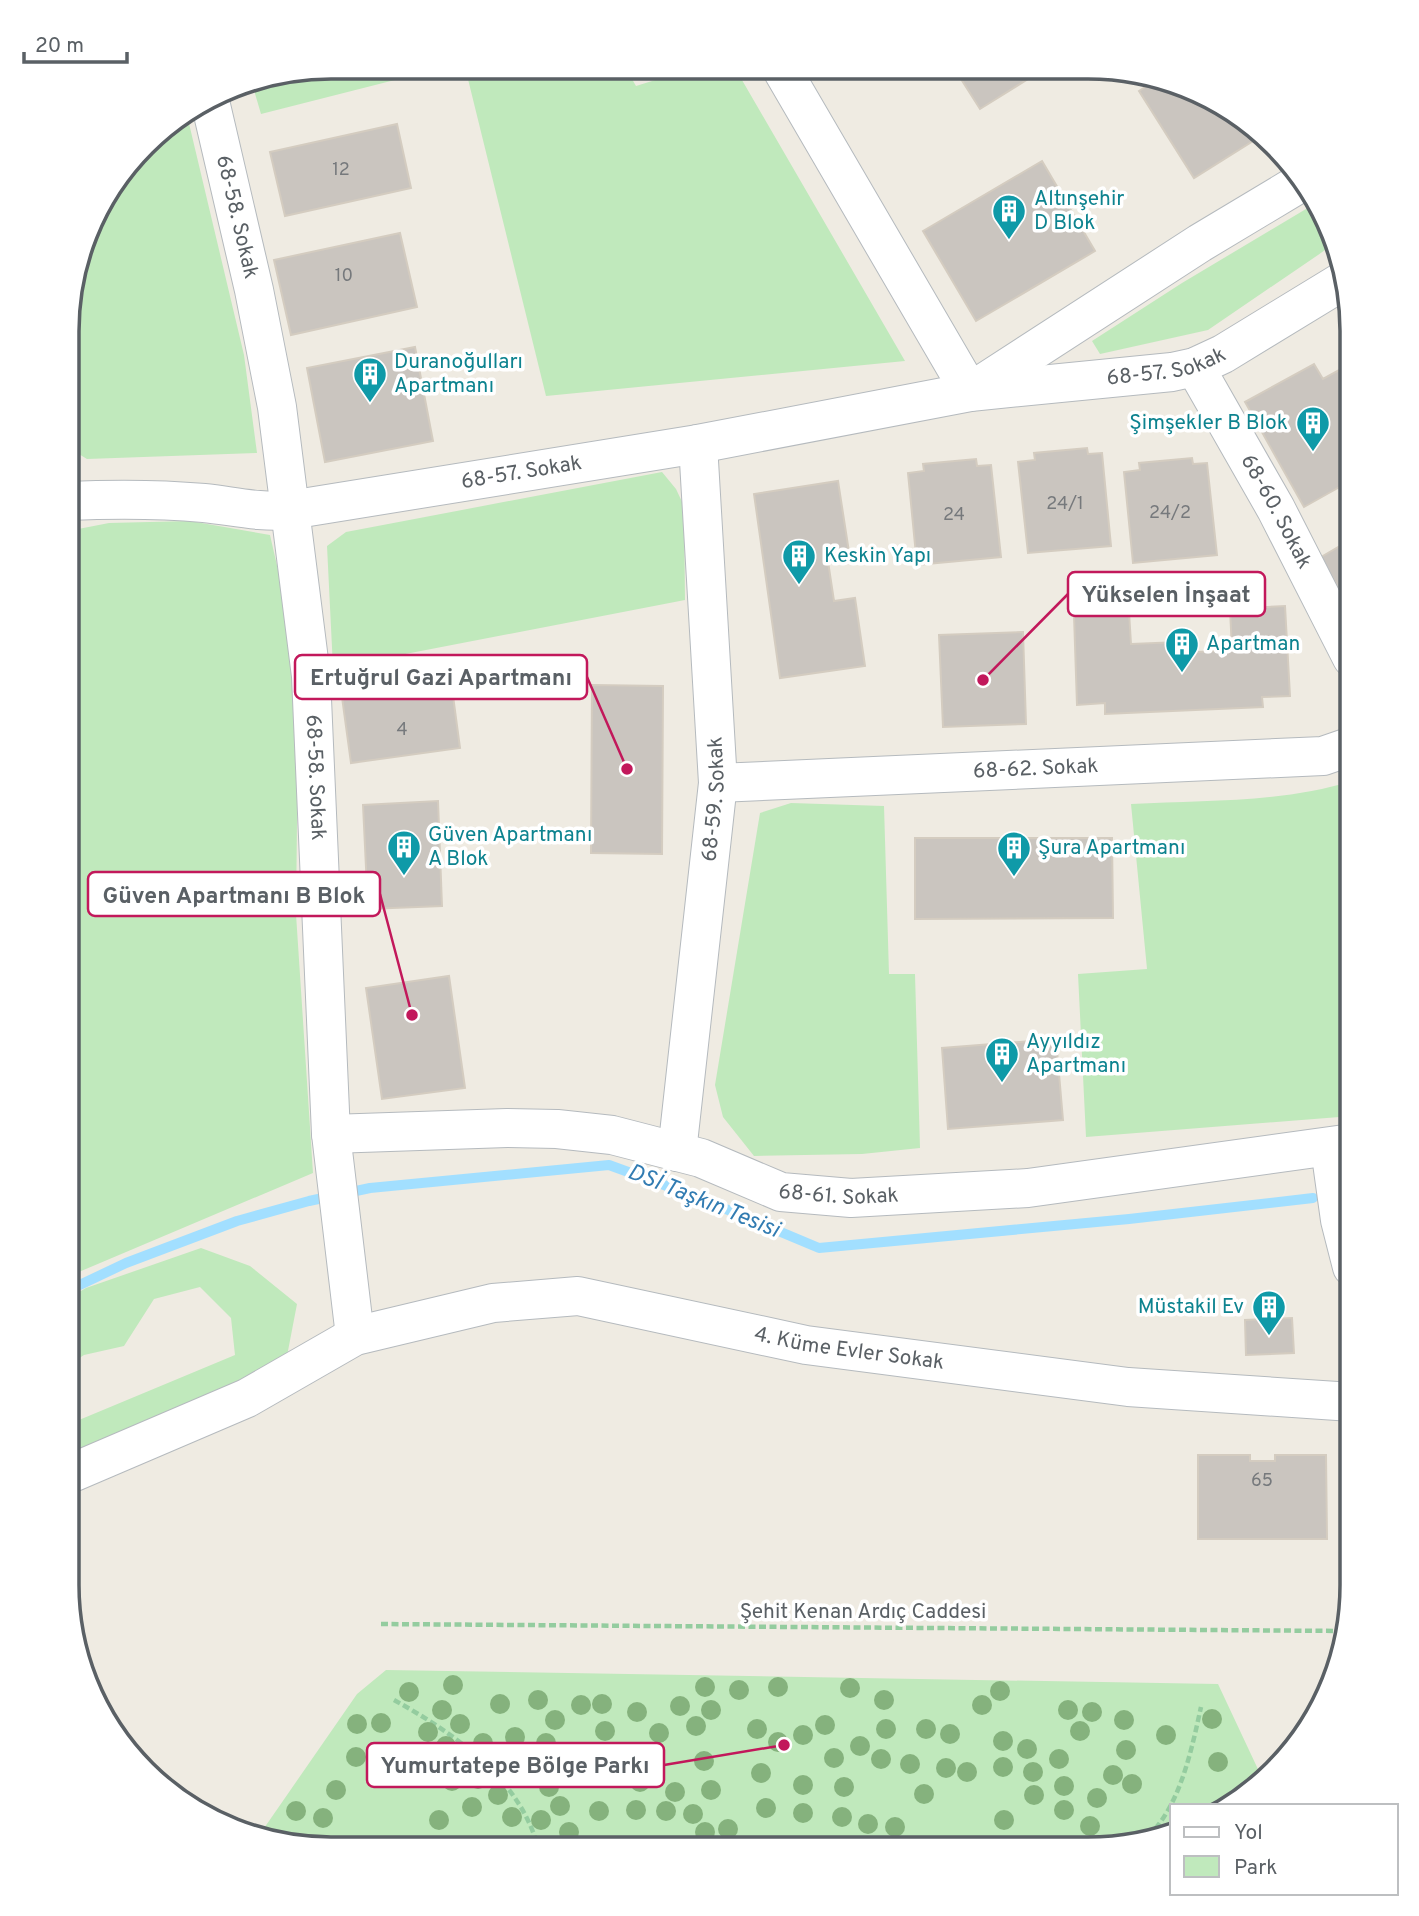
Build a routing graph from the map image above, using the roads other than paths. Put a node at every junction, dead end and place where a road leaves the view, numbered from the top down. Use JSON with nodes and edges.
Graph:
{"nodes":[{"id":1,"x":787,"y":79,"type":"edge"},
{"id":2,"x":212,"y":109,"type":"edge"},
{"id":3,"x":1295,"y":186,"type":"edge"},
{"id":4,"x":1336,"y":285,"type":"edge"},
{"id":5,"x":1195,"y":368,"type":"junction"},
{"id":6,"x":970,"y":392,"type":"junction"},
{"id":7,"x":698,"y":444,"type":"junction"},
{"id":8,"x":79,"y":501,"type":"edge"},
{"id":9,"x":290,"y":510,"type":"junction"},
{"id":10,"x":1340,"y":634,"type":"edge"},
{"id":11,"x":1340,"y":750,"type":"edge"},
{"id":12,"x":718,"y":783,"type":"junction"},
{"id":13,"x":1340,"y":1146,"type":"edge"},
{"id":14,"x":332,"y":1152,"type":"junction"},
{"id":15,"x":677,"y":1152,"type":"junction"},
{"id":16,"x":355,"y":1336,"type":"junction"},
{"id":17,"x":1340,"y":1401,"type":"edge"},
{"id":18,"x":79,"y":1470,"type":"edge"}],
"edges":[{"from":1,"to":6,"type":"street"},
{"from":2,"to":9,"type":"street","name":"68-58. Sokak"},
{"from":3,"to":6,"type":"street","name":"68-57. Sokak"},
{"from":4,"to":5,"type":"street","name":"68-57. Sokak"},
{"from":5,"to":6,"type":"street","name":"68-57. Sokak"},
{"from":5,"to":10,"type":"street","name":"68-60. Sokak"},
{"from":6,"to":7,"type":"street","name":"68-57. Sokak"},
{"from":7,"to":9,"type":"street","name":"68-57. Sokak"},
{"from":7,"to":12,"type":"street","name":"68-59. Sokak"},
{"from":8,"to":9,"type":"street","name":"68-57. Sokak"},
{"from":9,"to":14,"type":"street","name":"68-58. Sokak"},
{"from":11,"to":12,"type":"street","name":"68-62. Sokak"},
{"from":12,"to":15,"type":"street","name":"68-59. Sokak"},
{"from":13,"to":15,"type":"street","name":"68-61. Sokak"},
{"from":14,"to":15,"type":"street","name":"68-61. Sokak"},
{"from":14,"to":16,"type":"street","name":"68-58. Sokak"},
{"from":16,"to":17,"type":"street","name":"4. Küme Evler Sokak"},
{"from":16,"to":18,"type":"street","name":"4. Küme Evler Sokak"}]}
